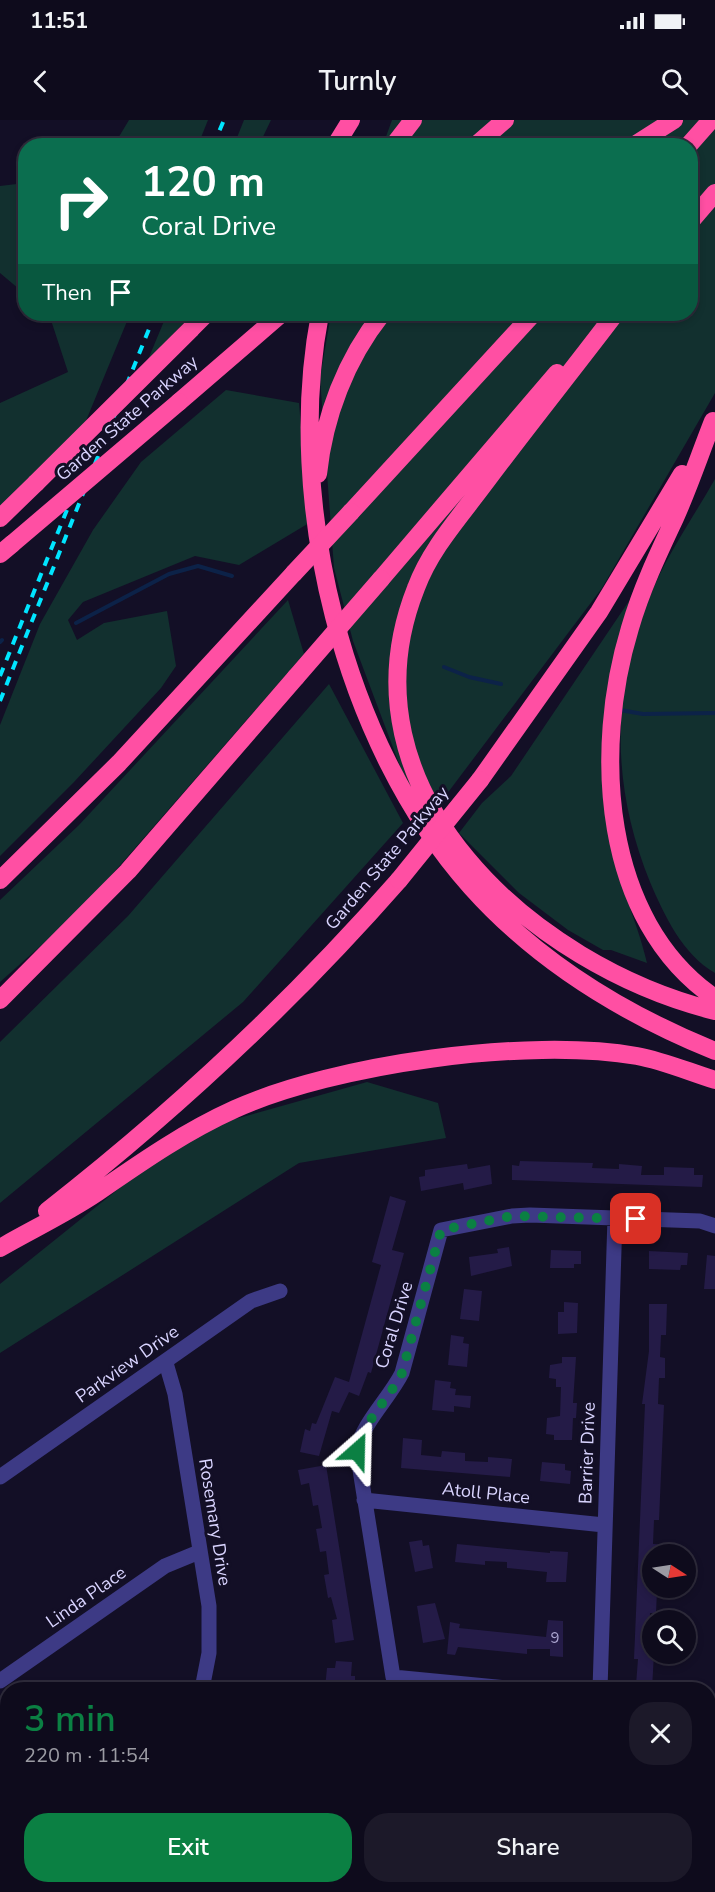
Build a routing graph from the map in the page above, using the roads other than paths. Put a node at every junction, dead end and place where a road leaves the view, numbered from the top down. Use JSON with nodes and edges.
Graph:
{"nodes":[{"id":1,"x":351,"y":120,"type":"edge"},
{"id":2,"x":357,"y":120,"type":"edge"},
{"id":3,"x":413,"y":120,"type":"edge"},
{"id":4,"x":505,"y":120,"type":"edge"},
{"id":5,"x":674,"y":120,"type":"edge"},
{"id":6,"x":711,"y":120,"type":"edge"},
{"id":7,"x":339,"y":138,"type":"edge"},
{"id":8,"x":341,"y":138,"type":"edge"},
{"id":9,"x":399,"y":138,"type":"edge"},
{"id":10,"x":484,"y":138,"type":"edge"},
{"id":11,"x":646,"y":138,"type":"edge"},
{"id":12,"x":695,"y":138,"type":"edge"},
{"id":13,"x":715,"y":193,"type":"edge"},
{"id":14,"x":698,"y":213,"type":"edge"},
{"id":15,"x":199,"y":321,"type":"edge"},
{"id":16,"x":273,"y":321,"type":"edge"},
{"id":17,"x":319,"y":321,"type":"edge"},
{"id":18,"x":377,"y":321,"type":"edge"},
{"id":19,"x":527,"y":321,"type":"edge"},
{"id":20,"x":604,"y":321,"type":"edge"},
{"id":21,"x":610,"y":321,"type":"edge"},
{"id":22,"x":714,"y":420,"type":"edge"},
{"id":23,"x":315,"y":503,"type":"junction"},
{"id":24,"x":0,"y":518,"type":"edge"},
{"id":25,"x":6,"y":549,"type":"edge"},
{"id":26,"x":0,"y":880,"type":"edge"},
{"id":27,"x":715,"y":998,"type":"edge"},
{"id":28,"x":0,"y":1000,"type":"edge"},
{"id":29,"x":715,"y":1011,"type":"edge"},
{"id":30,"x":715,"y":1051,"type":"edge"},
{"id":31,"x":715,"y":1080,"type":"edge"},
{"id":32,"x":615,"y":1218,"type":"junction"},
{"id":33,"x":715,"y":1226,"type":"edge"},
{"id":34,"x":0,"y":1247,"type":"edge"},
{"id":35,"x":280,"y":1291,"type":"dead end"},
{"id":36,"x":165,"y":1363,"type":"junction"},
{"id":37,"x":0,"y":1477,"type":"edge"},
{"id":38,"x":364,"y":1500,"type":"junction"},
{"id":39,"x":604,"y":1526,"type":"junction"},
{"id":40,"x":198,"y":1552,"type":"junction"},
{"id":41,"x":0,"y":1681,"type":"edge"},
{"id":42,"x":203,"y":1682,"type":"edge"},
{"id":43,"x":445,"y":1682,"type":"edge"},
{"id":44,"x":600,"y":1682,"type":"edge"}],
"edges":[{"from":1,"to":7,"type":"highway"},
{"from":2,"to":8,"type":"highway"},
{"from":3,"to":9,"type":"highway"},
{"from":4,"to":10,"type":"highway"},
{"from":5,"to":11,"type":"highway"},
{"from":6,"to":12,"type":"highway"},
{"from":13,"to":14,"type":"highway"},
{"from":15,"to":24,"type":"highway","bridge":true},
{"from":16,"to":25,"type":"highway","name":"Garden State Parkway","bridge":true},
{"from":17,"to":23,"type":"highway"},
{"from":18,"to":23,"type":"highway"},
{"from":19,"to":26,"type":"highway","bridge":true},
{"from":20,"to":28,"type":"highway","bridge":true},
{"from":21,"to":29,"type":"highway"},
{"from":22,"to":27,"type":"highway"},
{"from":22,"to":34,"type":"highway","name":"Garden State Parkway","bridge":true},
{"from":23,"to":30,"type":"highway"},
{"from":31,"to":34,"type":"highway"},
{"from":32,"to":33,"type":"street","name":"Coral Drive"},
{"from":32,"to":38,"type":"street","name":"Coral Drive"},
{"from":32,"to":39,"type":"street","name":"Barrier Drive"},
{"from":35,"to":36,"type":"street","name":"Parkview Drive"},
{"from":36,"to":37,"type":"street","name":"Parkview Drive"},
{"from":36,"to":40,"type":"street","name":"Rosemary Drive"},
{"from":38,"to":39,"type":"street","name":"Atoll Place"},
{"from":38,"to":43,"type":"street","name":"Coral Drive"},
{"from":39,"to":44,"type":"street","name":"Barrier Drive"},
{"from":40,"to":41,"type":"street","name":"Linda Place"},
{"from":40,"to":42,"type":"street","name":"Rosemary Drive"}]}
